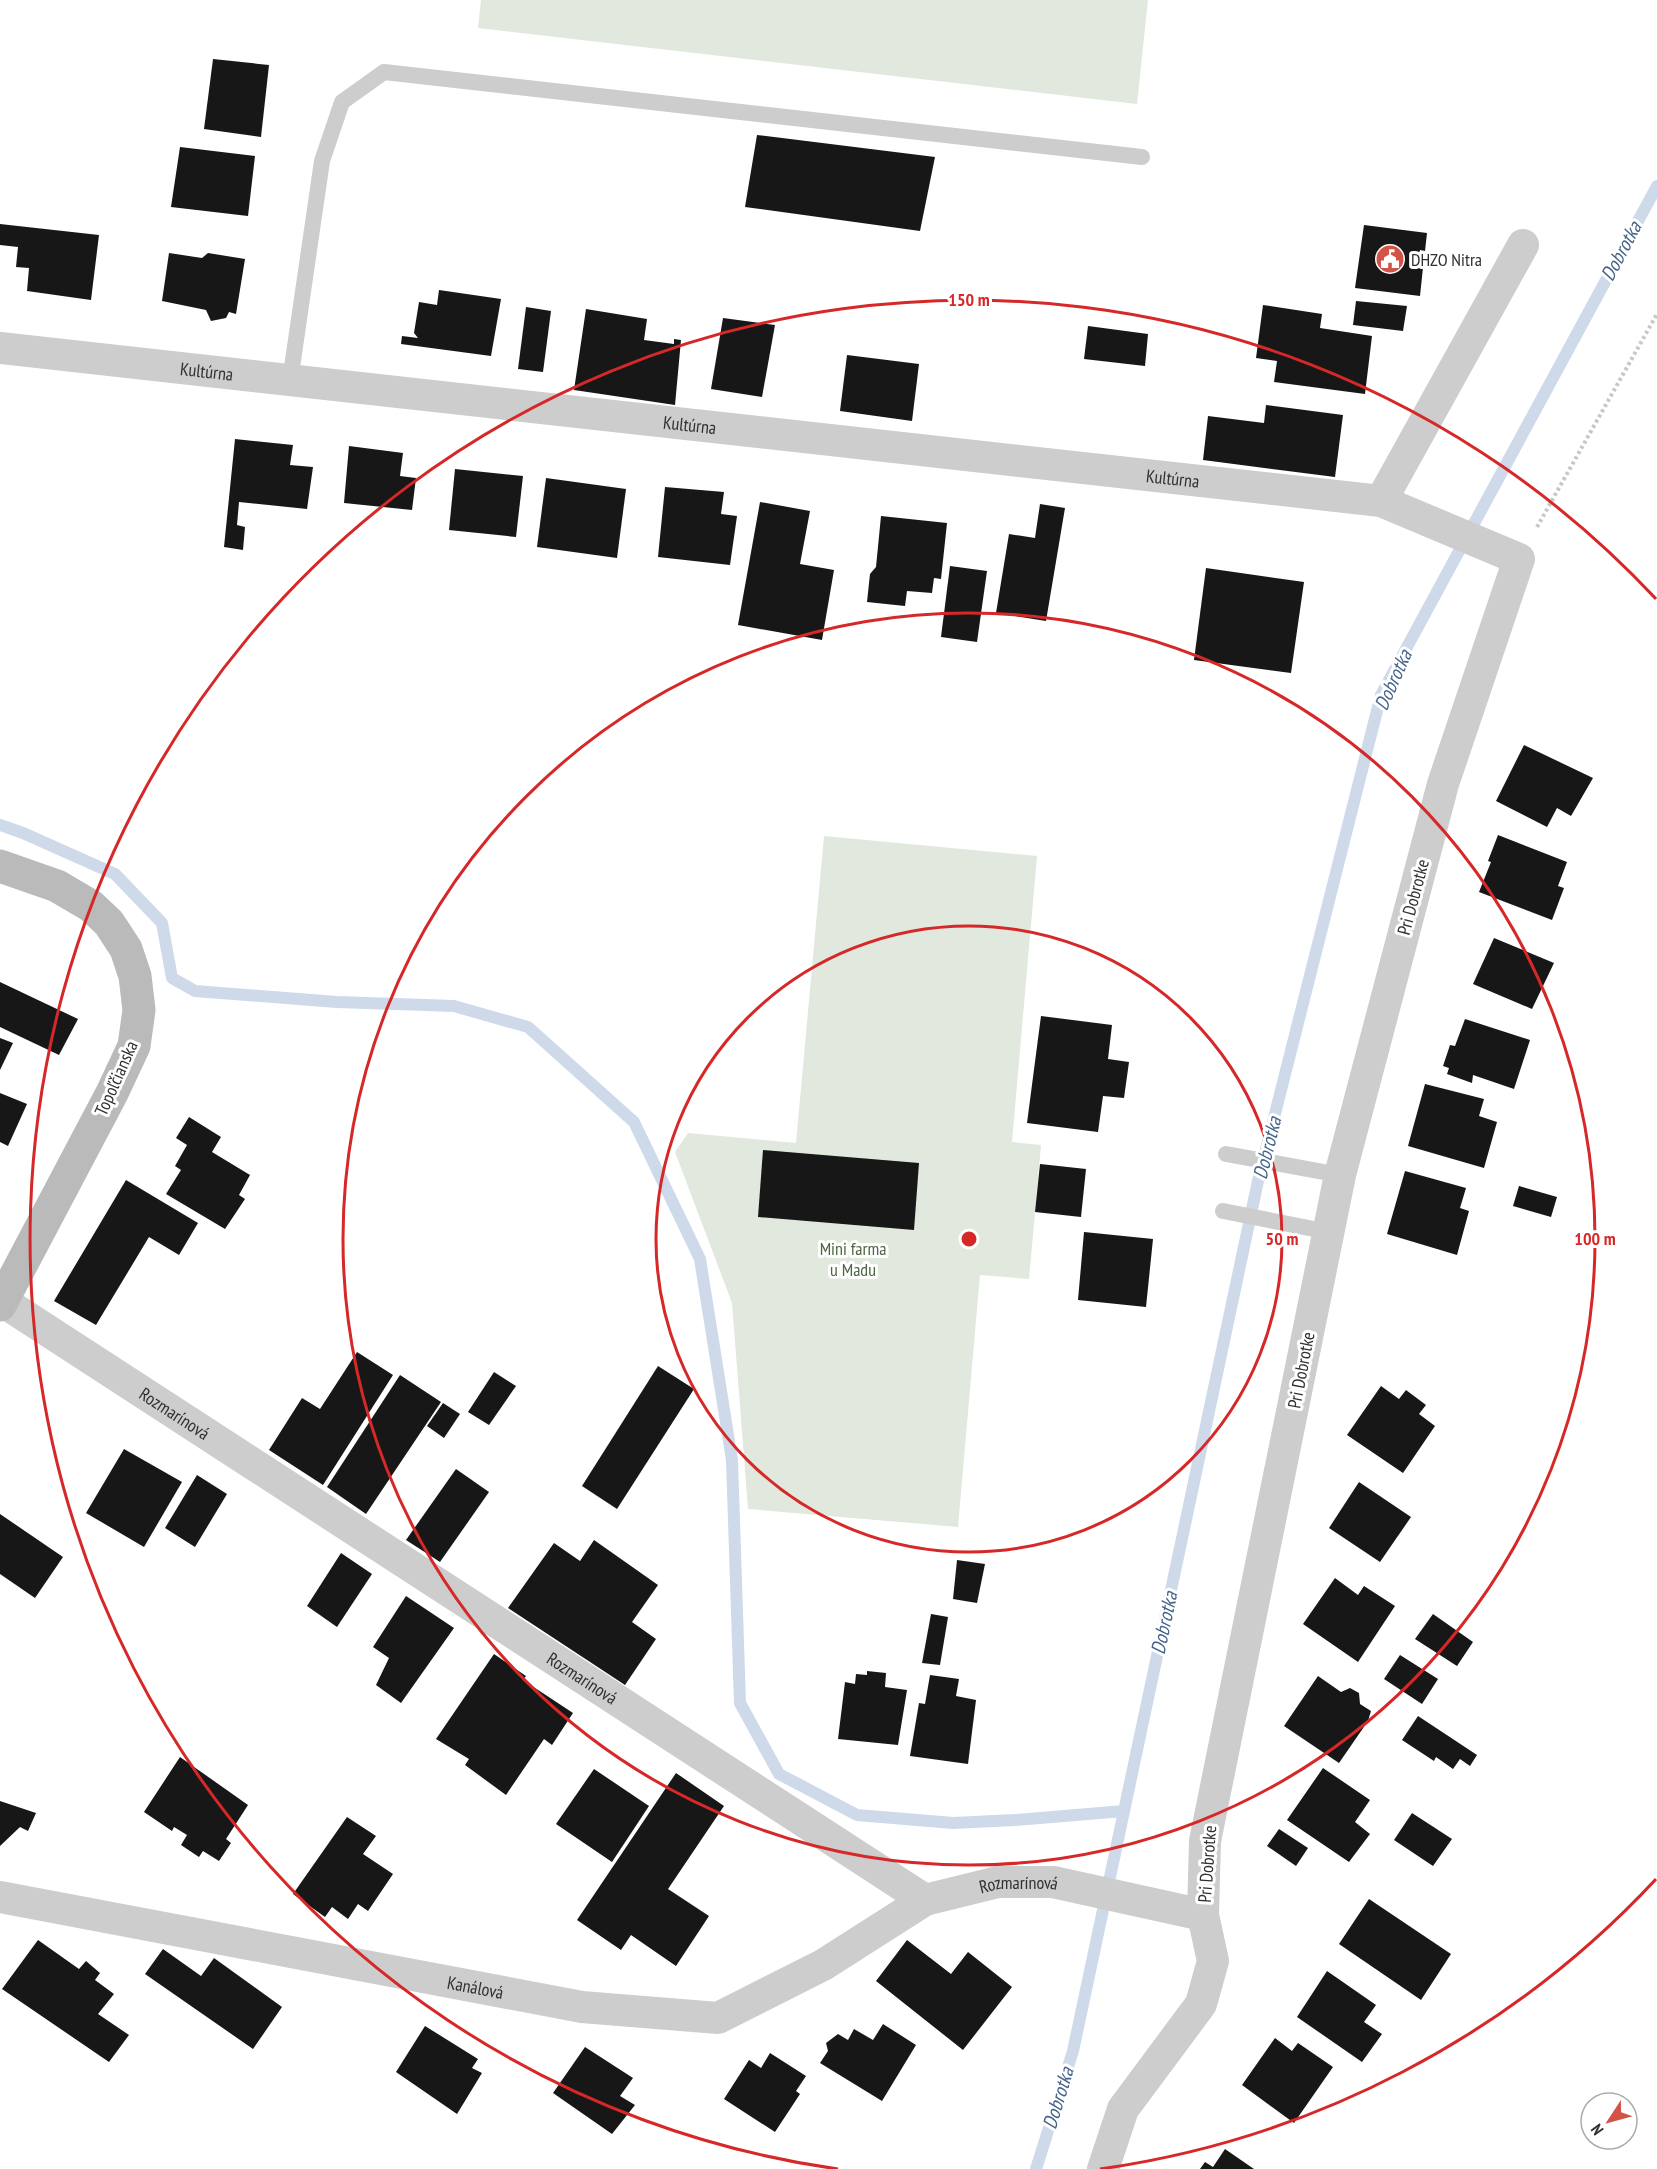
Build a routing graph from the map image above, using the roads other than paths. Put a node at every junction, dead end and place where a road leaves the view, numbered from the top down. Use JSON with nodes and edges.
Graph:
{"nodes":[{"id":1,"x":1142,"y":157,"type":"dead end"},
{"id":2,"x":1523,"y":245,"type":"dead end"},
{"id":3,"x":0,"y":348,"type":"edge"},
{"id":4,"x":290,"y":381,"type":"junction"},
{"id":5,"x":1381,"y":501,"type":"junction"},
{"id":6,"x":1519,"y":559,"type":"joint"},
{"id":7,"x":0,"y":866,"type":"edge"},
{"id":8,"x":1226,"y":1154,"type":"dead end"},
{"id":9,"x":1340,"y":1175,"type":"junction"},
{"id":10,"x":1222,"y":1211,"type":"dead end"},
{"id":11,"x":1329,"y":1232,"type":"junction"},
{"id":12,"x":1,"y":1303,"type":"edge"},
{"id":13,"x":0,"y":1898,"type":"edge"},
{"id":14,"x":926,"y":1900,"type":"junction"},
{"id":15,"x":1203,"y":1915,"type":"junction"},
{"id":16,"x":1103,"y":2169,"type":"edge"}],
"edges":[{"from":1,"to":4,"type":"lane"},
{"from":2,"to":5,"type":"street"},
{"from":3,"to":4,"type":"street","name":"Kultúrna"},
{"from":4,"to":5,"type":"street","name":"Kultúrna"},
{"from":5,"to":6,"type":"street","name":"Kultúrna"},
{"from":6,"to":9,"type":"street","name":"Pri Dobrotke"},
{"from":7,"to":12,"type":"street","name":"Topoľčianska"},
{"from":8,"to":9,"type":"lane"},
{"from":9,"to":11,"type":"street","name":"Pri Dobrotke"},
{"from":10,"to":11,"type":"lane"},
{"from":11,"to":15,"type":"street","name":"Pri Dobrotke"},
{"from":12,"to":14,"type":"street","name":"Rozmarínová"},
{"from":13,"to":14,"type":"street","name":"Kanálová"},
{"from":14,"to":15,"type":"street","name":"Rozmarínová"},
{"from":15,"to":16,"type":"street","name":"Pri Dobrotke"}]}
